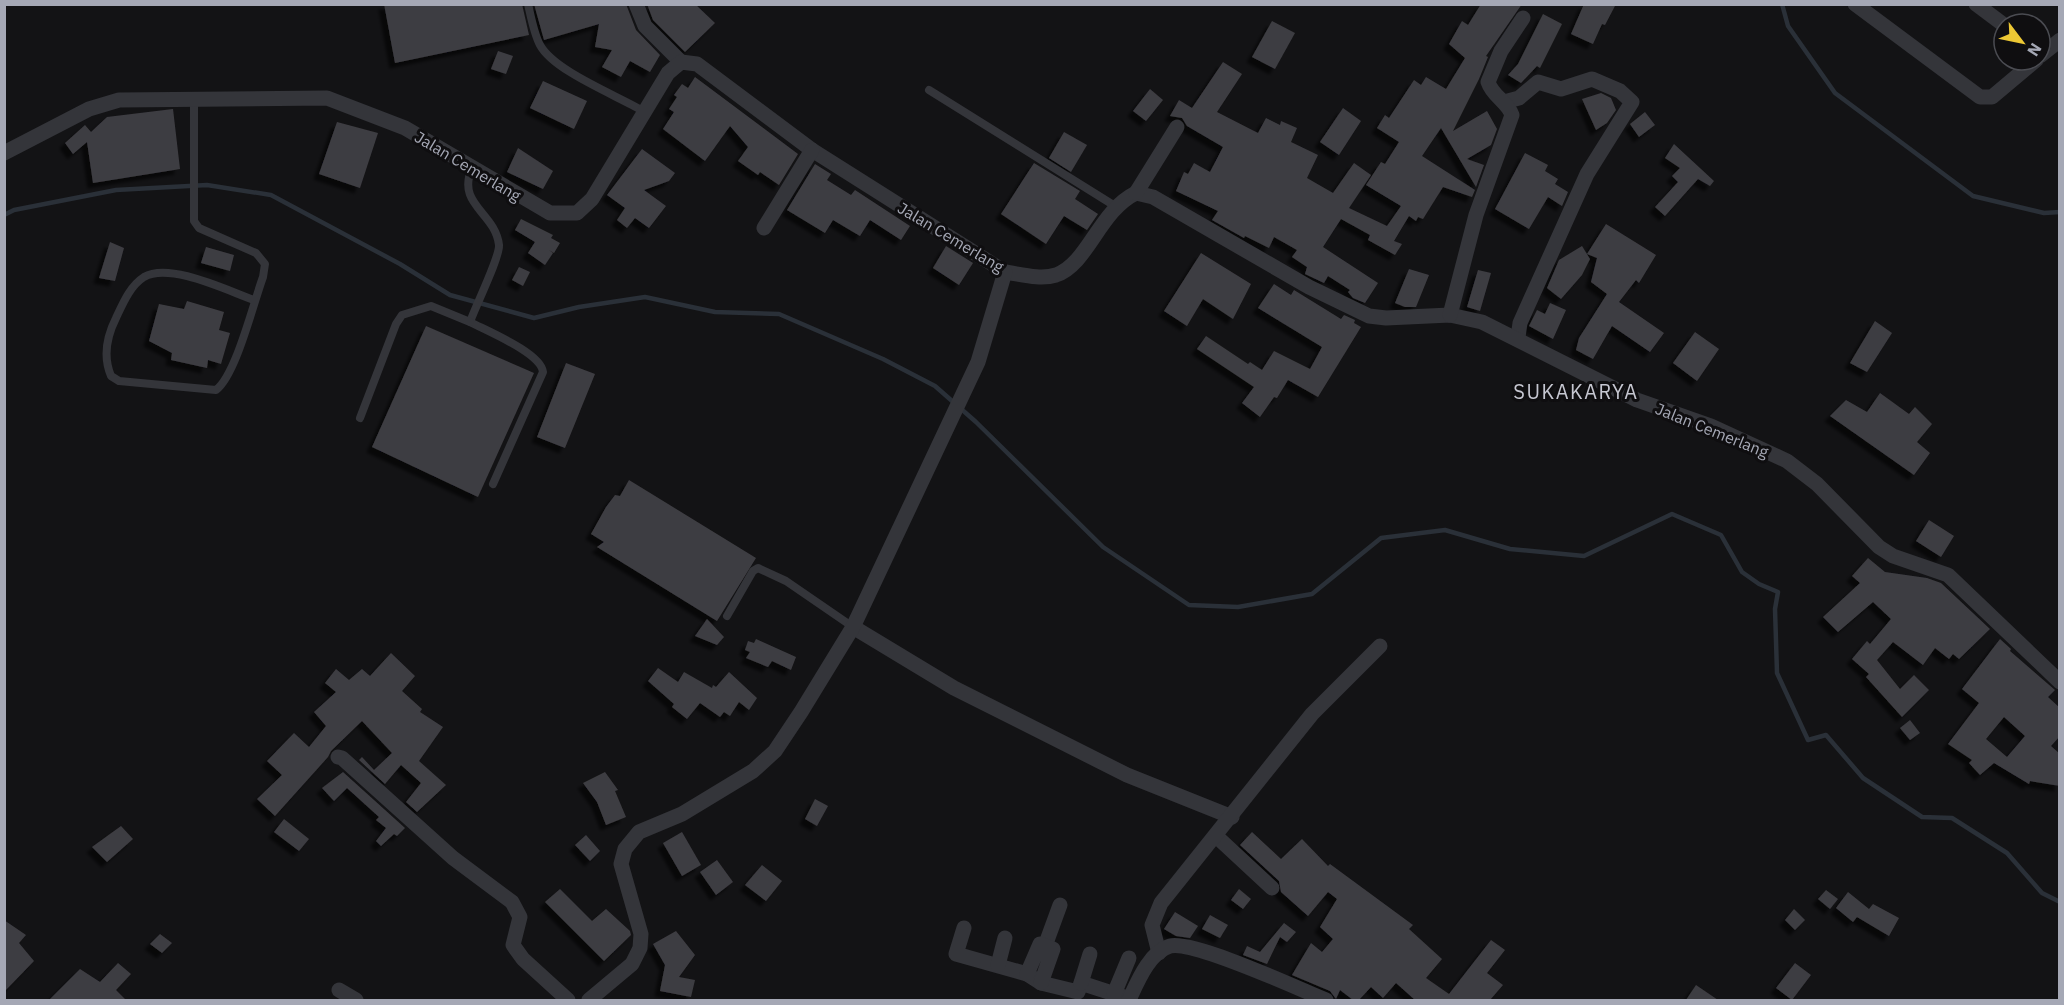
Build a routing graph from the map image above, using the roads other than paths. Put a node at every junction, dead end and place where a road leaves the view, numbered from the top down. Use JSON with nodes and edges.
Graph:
{"nodes":[{"id":1,"x":528,"y":4,"type":"edge"},
{"id":2,"x":636,"y":4,"type":"edge"},
{"id":3,"x":1855,"y":4,"type":"edge"},
{"id":4,"x":1976,"y":4,"type":"edge"},
{"id":5,"x":1992,"y":16,"type":"edge"},
{"id":6,"x":1523,"y":18,"type":"dead end"},
{"id":7,"x":681,"y":62,"type":"junction"},
{"id":8,"x":2021,"y":72,"type":"edge"},
{"id":9,"x":929,"y":90,"type":"dead end"},
{"id":10,"x":194,"y":98,"type":"junction"},
{"id":11,"x":1504,"y":102,"type":"junction"},
{"id":12,"x":643,"y":111,"type":"junction"},
{"id":13,"x":1178,"y":127,"type":"dead end"},
{"id":14,"x":812,"y":150,"type":"junction"},
{"id":15,"x":4,"y":153,"type":"edge"},
{"id":16,"x":472,"y":168,"type":"junction"},
{"id":17,"x":1136,"y":193,"type":"junction"},
{"id":18,"x":1115,"y":206,"type":"junction"},
{"id":19,"x":764,"y":228,"type":"dead end"},
{"id":20,"x":1005,"y":272,"type":"junction"},
{"id":21,"x":254,"y":300,"type":"junction"},
{"id":22,"x":1450,"y":315,"type":"junction"},
{"id":23,"x":470,"y":322,"type":"junction"},
{"id":24,"x":1518,"y":337,"type":"junction"},
{"id":25,"x":360,"y":418,"type":"dead end"},
{"id":26,"x":493,"y":484,"type":"dead end"},
{"id":27,"x":727,"y":616,"type":"dead end"},
{"id":28,"x":853,"y":627,"type":"junction"},
{"id":29,"x":1380,"y":646,"type":"dead end"},
{"id":30,"x":2060,"y":682,"type":"edge"},
{"id":31,"x":338,"y":757,"type":"dead end"},
{"id":32,"x":1232,"y":817,"type":"junction"},
{"id":33,"x":1216,"y":836,"type":"junction"},
{"id":34,"x":1272,"y":888,"type":"dead end"},
{"id":35,"x":1060,"y":904,"type":"dead end"},
{"id":36,"x":964,"y":928,"type":"dead end"},
{"id":37,"x":1005,"y":938,"type":"dead end"},
{"id":38,"x":1045,"y":946,"type":"junction"},
{"id":39,"x":1159,"y":953,"type":"junction"},
{"id":40,"x":1090,"y":954,"type":"dead end"},
{"id":41,"x":1129,"y":958,"type":"dead end"},
{"id":42,"x":998,"y":965,"type":"junction"},
{"id":43,"x":1027,"y":974,"type":"junction"},
{"id":44,"x":1041,"y":983,"type":"junction"},
{"id":45,"x":1081,"y":983,"type":"junction"},
{"id":46,"x":339,"y":990,"type":"dead end"},
{"id":47,"x":1114,"y":994,"type":"junction"},
{"id":48,"x":356,"y":1000,"type":"edge"},
{"id":49,"x":568,"y":1000,"type":"edge"},
{"id":50,"x":590,"y":1000,"type":"edge"},
{"id":51,"x":1130,"y":1000,"type":"edge"},
{"id":52,"x":1326,"y":1000,"type":"edge"}],
"edges":[{"from":1,"to":12,"type":"lane"},
{"from":2,"to":7,"type":"street"},
{"from":3,"to":8,"type":"street"},
{"from":4,"to":5,"type":"street"},
{"from":6,"to":11,"type":"street"},
{"from":7,"to":12,"type":"street","name":"Jalan Cemerlang"},
{"from":7,"to":14,"type":"street","name":"Jalan Cemerlang"},
{"from":9,"to":18,"type":"lane"},
{"from":10,"to":15,"type":"street","name":"Jalan Cemerlang"},
{"from":10,"to":16,"type":"street","name":"Jalan Cemerlang"},
{"from":10,"to":21,"type":"lane"},
{"from":11,"to":22,"type":"street"},
{"from":11,"to":24,"type":"street"},
{"from":12,"to":16,"type":"street","name":"Jalan Cemerlang"},
{"from":13,"to":17,"type":"street"},
{"from":14,"to":19,"type":"street"},
{"from":14,"to":20,"type":"street","name":"Jalan Cemerlang"},
{"from":16,"to":23,"type":"lane"},
{"from":17,"to":18,"type":"street","name":"Jalan Cemerlang"},
{"from":17,"to":22,"type":"street","name":"Jalan Cemerlang"},
{"from":18,"to":20,"type":"street","name":"Jalan Cemerlang"},
{"from":20,"to":28,"type":"street"},
{"from":21,"to":21,"type":"lane"},
{"from":22,"to":24,"type":"street","name":"Jalan Cemerlang"},
{"from":23,"to":25,"type":"lane"},
{"from":23,"to":26,"type":"lane"},
{"from":24,"to":30,"type":"street","name":"Jalan Cemerlang"},
{"from":27,"to":28,"type":"lane"},
{"from":28,"to":32,"type":"street"},
{"from":28,"to":50,"type":"street"},
{"from":29,"to":32,"type":"street"},
{"from":31,"to":49,"type":"street"},
{"from":32,"to":33,"type":"street"},
{"from":33,"to":34,"type":"street"},
{"from":33,"to":39,"type":"street"},
{"from":35,"to":38,"type":"street"},
{"from":36,"to":42,"type":"street"},
{"from":37,"to":42,"type":"street"},
{"from":38,"to":43,"type":"street"},
{"from":38,"to":44,"type":"street"},
{"from":39,"to":51,"type":"street"},
{"from":39,"to":52,"type":"street"},
{"from":40,"to":45,"type":"street"},
{"from":41,"to":47,"type":"street"},
{"from":42,"to":43,"type":"street"},
{"from":43,"to":44,"type":"street"},
{"from":44,"to":45,"type":"street"},
{"from":45,"to":47,"type":"street"},
{"from":46,"to":48,"type":"street"},
{"from":47,"to":51,"type":"street"}]}
